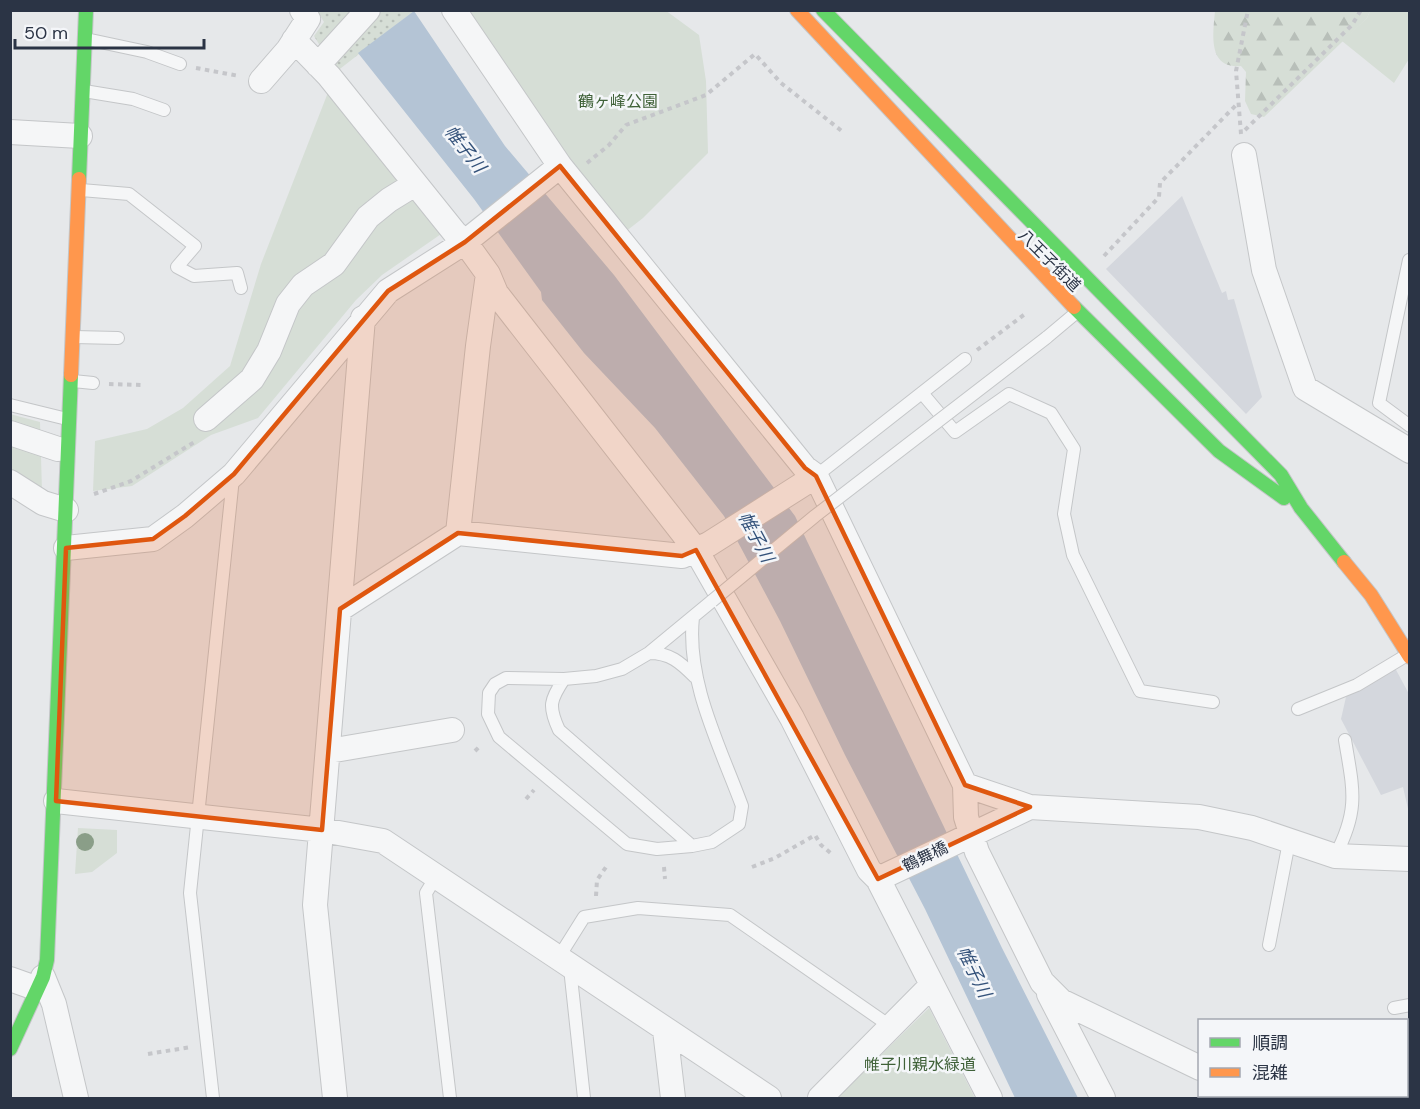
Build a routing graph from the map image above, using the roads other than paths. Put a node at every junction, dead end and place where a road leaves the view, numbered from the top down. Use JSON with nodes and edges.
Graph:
{"nodes":[{"id":1,"x":86,"y":10,"type":"edge"},
{"id":2,"x":302,"y":10,"type":"edge"},
{"id":3,"x":368,"y":10,"type":"edge"},
{"id":4,"x":454,"y":10,"type":"edge"},
{"id":5,"x":796,"y":10,"type":"edge"},
{"id":6,"x":824,"y":10,"type":"edge"},
{"id":7,"x":85,"y":39,"type":"junction"},
{"id":8,"x":294,"y":40,"type":"junction"},
{"id":9,"x":180,"y":64,"type":"road end"},
{"id":10,"x":318,"y":65,"type":"junction"},
{"id":11,"x":261,"y":81,"type":"road end"},
{"id":12,"x":82,"y":91,"type":"junction"},
{"id":13,"x":164,"y":110,"type":"dead end"},
{"id":14,"x":10,"y":132,"type":"edge"},
{"id":15,"x":80,"y":136,"type":"junction"},
{"id":16,"x":1242,"y":145,"type":"road end"},
{"id":17,"x":560,"y":172,"type":"junction"},
{"id":18,"x":415,"y":184,"type":"junction"},
{"id":19,"x":78,"y":190,"type":"junction"},
{"id":20,"x":469,"y":239,"type":"junction"},
{"id":21,"x":1409,"y":260,"type":"edge"},
{"id":22,"x":488,"y":274,"type":"junction"},
{"id":23,"x":241,"y":288,"type":"dead end"},
{"id":24,"x":1099,"y":291,"type":"junction"},
{"id":25,"x":1078,"y":312,"type":"junction"},
{"id":26,"x":363,"y":318,"type":"junction"},
{"id":27,"x":74,"y":337,"type":"junction"},
{"id":28,"x":118,"y":338,"type":"dead end"},
{"id":29,"x":965,"y":359,"type":"road end"},
{"id":30,"x":72,"y":381,"type":"junction"},
{"id":31,"x":93,"y":383,"type":"road end"},
{"id":32,"x":922,"y":393,"type":"junction"},
{"id":33,"x":10,"y":405,"type":"edge"},
{"id":34,"x":206,"y":419,"type":"road end"},
{"id":35,"x":70,"y":420,"type":"junction"},
{"id":36,"x":1410,"y":426,"type":"edge"},
{"id":37,"x":10,"y":433,"type":"edge"},
{"id":38,"x":58,"y":448,"type":"dead end"},
{"id":39,"x":1410,"y":452,"type":"edge"},
{"id":40,"x":234,"y":474,"type":"junction"},
{"id":41,"x":816,"y":476,"type":"junction"},
{"id":42,"x":10,"y":482,"type":"edge"},
{"id":43,"x":76,"y":504,"type":"junction"},
{"id":44,"x":1301,"y":508,"type":"junction"},
{"id":45,"x":458,"y":532,"type":"junction"},
{"id":46,"x":703,"y":547,"type":"junction"},
{"id":47,"x":66,"y":548,"type":"junction"},
{"id":48,"x":340,"y":609,"type":"junction"},
{"id":49,"x":693,"y":617,"type":"junction"},
{"id":50,"x":649,"y":653,"type":"junction"},
{"id":51,"x":1409,"y":656,"type":"edge"},
{"id":52,"x":695,"y":677,"type":"junction"},
{"id":53,"x":564,"y":679,"type":"junction"},
{"id":54,"x":1213,"y":702,"type":"dead end"},
{"id":55,"x":1298,"y":709,"type":"dead end"},
{"id":56,"x":452,"y":730,"type":"dead end"},
{"id":57,"x":1345,"y":740,"type":"dead end"},
{"id":58,"x":329,"y":751,"type":"junction"},
{"id":59,"x":965,"y":785,"type":"junction"},
{"id":60,"x":56,"y":801,"type":"junction"},
{"id":61,"x":1029,"y":807,"type":"junction"},
{"id":62,"x":199,"y":817,"type":"junction"},
{"id":63,"x":321,"y":830,"type":"junction"},
{"id":64,"x":966,"y":836,"type":"junction"},
{"id":65,"x":1289,"y":842,"type":"junction"},
{"id":66,"x":692,"y":846,"type":"junction"},
{"id":67,"x":1335,"y":856,"type":"junction"},
{"id":68,"x":1410,"y":859,"type":"edge"},
{"id":69,"x":437,"y":875,"type":"junction"},
{"id":70,"x":883,"y":877,"type":"junction"},
{"id":71,"x":1269,"y":945,"type":"dead end"},
{"id":72,"x":564,"y":964,"type":"junction"},
{"id":73,"x":10,"y":979,"type":"edge"},
{"id":74,"x":1041,"y":982,"type":"junction"},
{"id":75,"x":41,"y":983,"type":"junction"},
{"id":76,"x":932,"y":985,"type":"junction"},
{"id":77,"x":1410,"y":1005,"type":"edge"},
{"id":78,"x":1394,"y":1008,"type":"dead end"},
{"id":79,"x":890,"y":1026,"type":"junction"},
{"id":80,"x":665,"y":1030,"type":"junction"},
{"id":81,"x":10,"y":1049,"type":"edge"},
{"id":82,"x":1198,"y":1067,"type":"edge"},
{"id":83,"x":76,"y":1098,"type":"edge"},
{"id":84,"x":213,"y":1098,"type":"edge"},
{"id":85,"x":334,"y":1098,"type":"edge"},
{"id":86,"x":450,"y":1098,"type":"edge"},
{"id":87,"x":584,"y":1098,"type":"edge"},
{"id":88,"x":673,"y":1098,"type":"edge"},
{"id":89,"x":769,"y":1098,"type":"edge"},
{"id":90,"x":820,"y":1098,"type":"edge"},
{"id":91,"x":990,"y":1098,"type":"edge"},
{"id":92,"x":1103,"y":1098,"type":"edge"}],
"edges":[{"from":1,"to":7,"type":"main road"},
{"from":2,"to":8,"type":"street"},
{"from":3,"to":10,"type":"street"},
{"from":4,"to":17,"type":"street"},
{"from":5,"to":25,"type":"main road","name":"八王子街道"},
{"from":6,"to":24,"type":"main road","name":"八王子街道"},
{"from":7,"to":9,"type":"lane"},
{"from":7,"to":12,"type":"main road"},
{"from":8,"to":10,"type":"street"},
{"from":8,"to":11,"type":"street"},
{"from":10,"to":18,"type":"street"},
{"from":12,"to":13,"type":"lane"},
{"from":12,"to":15,"type":"main road"},
{"from":14,"to":15,"type":"street"},
{"from":15,"to":19,"type":"main road"},
{"from":16,"to":39,"type":"street"},
{"from":17,"to":20,"type":"street"},
{"from":17,"to":41,"type":"street"},
{"from":18,"to":20,"type":"street"},
{"from":18,"to":34,"type":"street"},
{"from":19,"to":23,"type":"lane"},
{"from":19,"to":27,"type":"main road"},
{"from":20,"to":22,"type":"street"},
{"from":20,"to":26,"type":"street"},
{"from":21,"to":36,"type":"lane"},
{"from":22,"to":45,"type":"street"},
{"from":22,"to":46,"type":"street"},
{"from":24,"to":25,"type":"street"},
{"from":24,"to":44,"type":"main road","name":"八王子街道"},
{"from":25,"to":44,"type":"main road","name":"八王子街道"},
{"from":25,"to":49,"type":"lane","bridge":true},
{"from":26,"to":40,"type":"street"},
{"from":26,"to":48,"type":"street"},
{"from":27,"to":28,"type":"lane"},
{"from":27,"to":30,"type":"main road"},
{"from":29,"to":32,"type":"lane"},
{"from":30,"to":31,"type":"lane"},
{"from":30,"to":35,"type":"main road"},
{"from":32,"to":41,"type":"lane"},
{"from":32,"to":54,"type":"lane"},
{"from":33,"to":35,"type":"lane"},
{"from":35,"to":43,"type":"main road"},
{"from":37,"to":38,"type":"street"},
{"from":40,"to":47,"type":"street"},
{"from":40,"to":62,"type":"lane"},
{"from":41,"to":46,"type":"street"},
{"from":41,"to":59,"type":"street"},
{"from":42,"to":43,"type":"street"},
{"from":43,"to":47,"type":"main road"},
{"from":44,"to":51,"type":"main road","name":"八王子街道"},
{"from":45,"to":46,"type":"street"},
{"from":45,"to":48,"type":"street"},
{"from":46,"to":70,"type":"street"},
{"from":47,"to":60,"type":"main road"},
{"from":48,"to":58,"type":"street"},
{"from":49,"to":50,"type":"lane"},
{"from":49,"to":52,"type":"lane"},
{"from":50,"to":52,"type":"lane"},
{"from":50,"to":53,"type":"lane"},
{"from":51,"to":55,"type":"lane"},
{"from":52,"to":66,"type":"lane"},
{"from":53,"to":66,"type":"lane"},
{"from":53,"to":66,"type":"lane"},
{"from":56,"to":58,"type":"street"},
{"from":57,"to":67,"type":"lane"},
{"from":58,"to":63,"type":"street"},
{"from":59,"to":61,"type":"street"},
{"from":59,"to":64,"type":"street"},
{"from":60,"to":62,"type":"street"},
{"from":60,"to":75,"type":"main road"},
{"from":61,"to":64,"type":"street","name":"鶴舞橋"},
{"from":61,"to":65,"type":"street"},
{"from":62,"to":63,"type":"street"},
{"from":62,"to":84,"type":"lane"},
{"from":63,"to":69,"type":"street"},
{"from":63,"to":85,"type":"street"},
{"from":64,"to":70,"type":"street","name":"鶴舞橋"},
{"from":64,"to":74,"type":"street"},
{"from":65,"to":67,"type":"street"},
{"from":65,"to":71,"type":"lane"},
{"from":67,"to":68,"type":"street"},
{"from":69,"to":72,"type":"street"},
{"from":69,"to":86,"type":"lane"},
{"from":70,"to":76,"type":"street"},
{"from":72,"to":79,"type":"lane"},
{"from":72,"to":80,"type":"street"},
{"from":72,"to":87,"type":"lane"},
{"from":73,"to":75,"type":"street"},
{"from":74,"to":82,"type":"street"},
{"from":74,"to":92,"type":"street"},
{"from":75,"to":81,"type":"main road"},
{"from":75,"to":83,"type":"street"},
{"from":76,"to":79,"type":"street"},
{"from":76,"to":91,"type":"street"},
{"from":77,"to":78,"type":"lane"},
{"from":79,"to":90,"type":"street"},
{"from":80,"to":88,"type":"street"},
{"from":80,"to":89,"type":"street"}]}
